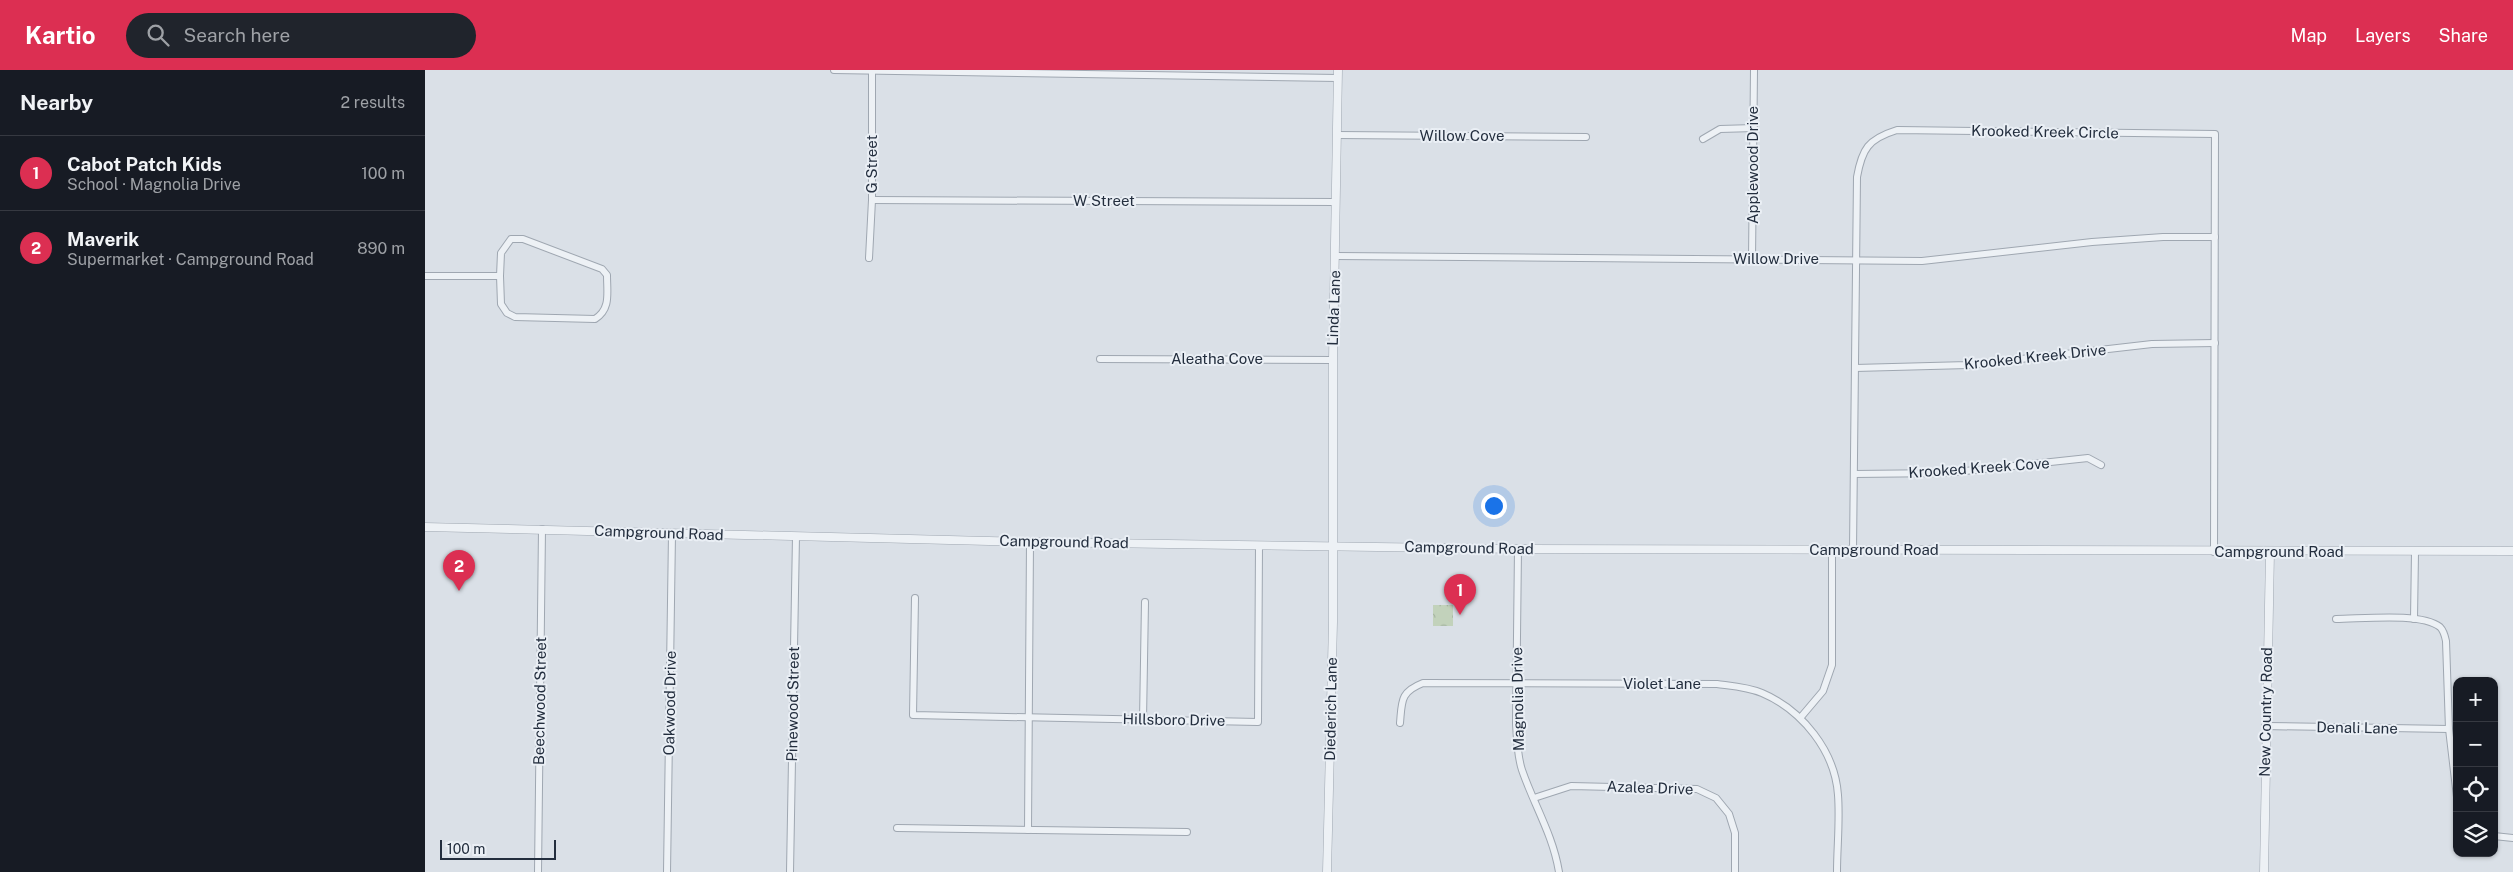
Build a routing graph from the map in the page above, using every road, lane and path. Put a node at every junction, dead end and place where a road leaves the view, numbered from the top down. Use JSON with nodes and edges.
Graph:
{"nodes":[{"id":1,"x":834,"y":70,"type":"edge"},
{"id":2,"x":872,"y":70,"type":"edge"},
{"id":3,"x":1753,"y":70,"type":"edge"},
{"id":4,"x":1338,"y":74,"type":"edge"},
{"id":5,"x":1753,"y":128,"type":"junction"},
{"id":6,"x":1337,"y":135,"type":"junction"},
{"id":7,"x":1586,"y":137,"type":"dead end"},
{"id":8,"x":1703,"y":139,"type":"dead end"},
{"id":9,"x":872,"y":200,"type":"junction"},
{"id":10,"x":1336,"y":202,"type":"junction"},
{"id":11,"x":2215,"y":237,"type":"junction"},
{"id":12,"x":1336,"y":256,"type":"junction"},
{"id":13,"x":869,"y":258,"type":"dead end"},
{"id":14,"x":1752,"y":259,"type":"junction"},
{"id":15,"x":1856,"y":260,"type":"junction"},
{"id":16,"x":425,"y":276,"type":"edge"},
{"id":17,"x":499,"y":276,"type":"junction"},
{"id":18,"x":2215,"y":343,"type":"junction"},
{"id":19,"x":1100,"y":359,"type":"dead end"},
{"id":20,"x":1333,"y":360,"type":"junction"},
{"id":21,"x":1855,"y":368,"type":"junction"},
{"id":22,"x":2101,"y":466,"type":"dead end"},
{"id":23,"x":1854,"y":474,"type":"junction"},
{"id":24,"x":425,"y":527,"type":"edge"},
{"id":25,"x":542,"y":529,"type":"junction"},
{"id":26,"x":672,"y":534,"type":"junction"},
{"id":27,"x":796,"y":536,"type":"junction"},
{"id":28,"x":1030,"y":542,"type":"junction"},
{"id":29,"x":1259,"y":545,"type":"junction"},
{"id":30,"x":1332,"y":546,"type":"junction"},
{"id":31,"x":1518,"y":549,"type":"junction"},
{"id":32,"x":1833,"y":550,"type":"junction"},
{"id":33,"x":1853,"y":550,"type":"junction"},
{"id":34,"x":2513,"y":551,"type":"edge"},
{"id":35,"x":2214,"y":552,"type":"junction"},
{"id":36,"x":2270,"y":552,"type":"junction"},
{"id":37,"x":2415,"y":552,"type":"junction"},
{"id":38,"x":915,"y":598,"type":"dead end"},
{"id":39,"x":1145,"y":602,"type":"dead end"},
{"id":40,"x":2337,"y":619,"type":"dead end"},
{"id":41,"x":2414,"y":619,"type":"junction"},
{"id":42,"x":1516,"y":684,"type":"junction"},
{"id":43,"x":1029,"y":717,"type":"junction"},
{"id":44,"x":1801,"y":717,"type":"junction"},
{"id":45,"x":1143,"y":720,"type":"junction"},
{"id":46,"x":1400,"y":723,"type":"dead end"},
{"id":47,"x":2265,"y":726,"type":"junction"},
{"id":48,"x":2449,"y":729,"type":"junction"},
{"id":49,"x":2453,"y":767,"type":"edge"},
{"id":50,"x":1534,"y":798,"type":"junction"},
{"id":51,"x":897,"y":828,"type":"dead end"},
{"id":52,"x":1027,"y":830,"type":"junction"},
{"id":53,"x":1187,"y":832,"type":"dead end"},
{"id":54,"x":2498,"y":836,"type":"edge"},
{"id":55,"x":2513,"y":838,"type":"edge"},
{"id":56,"x":538,"y":872,"type":"edge"},
{"id":57,"x":667,"y":872,"type":"edge"},
{"id":58,"x":790,"y":872,"type":"edge"},
{"id":59,"x":1327,"y":872,"type":"edge"},
{"id":60,"x":1559,"y":872,"type":"edge"},
{"id":61,"x":1735,"y":872,"type":"edge"},
{"id":62,"x":1837,"y":872,"type":"edge"},
{"id":63,"x":2263,"y":872,"type":"edge"}],
"edges":[{"from":1,"to":2,"type":"street"},
{"from":2,"to":4,"type":"street"},
{"from":2,"to":9,"type":"street","name":"G Street"},
{"from":3,"to":5,"type":"street","name":"Applewood Drive"},
{"from":4,"to":6,"type":"street","name":"Linda Lane"},
{"from":5,"to":8,"type":"street"},
{"from":5,"to":14,"type":"street","name":"Applewood Drive"},
{"from":6,"to":7,"type":"street","name":"Willow Cove"},
{"from":6,"to":10,"type":"street","name":"Linda Lane"},
{"from":9,"to":10,"type":"street","name":"W Street"},
{"from":9,"to":13,"type":"street","name":"G Street"},
{"from":10,"to":12,"type":"street","name":"Linda Lane"},
{"from":11,"to":15,"type":"street","name":"Willow Drive"},
{"from":11,"to":15,"type":"street","name":"Krooked Kreek Circle"},
{"from":11,"to":18,"type":"street","name":"Krooked Kreek Circle"},
{"from":12,"to":14,"type":"street","name":"Willow Drive"},
{"from":12,"to":20,"type":"street","name":"Linda Lane"},
{"from":14,"to":15,"type":"street","name":"Willow Drive"},
{"from":15,"to":21,"type":"street","name":"Krooked Kreek Circle"},
{"from":16,"to":17,"type":"street"},
{"from":17,"to":17,"type":"street"},
{"from":18,"to":21,"type":"street","name":"Krooked Kreek Drive"},
{"from":18,"to":35,"type":"street","name":"Krooked Kreek Circle"},
{"from":19,"to":20,"type":"street","name":"Aleatha Cove"},
{"from":20,"to":30,"type":"street","name":"Linda Lane"},
{"from":21,"to":23,"type":"street","name":"Krooked Kreek Circle"},
{"from":22,"to":23,"type":"street","name":"Krooked Kreek Cove"},
{"from":23,"to":33,"type":"street","name":"Krooked Kreek Circle"},
{"from":24,"to":25,"type":"street","name":"Campground Road"},
{"from":25,"to":26,"type":"street","name":"Campground Road"},
{"from":25,"to":56,"type":"street","name":"Beechwood Street"},
{"from":26,"to":27,"type":"street","name":"Campground Road"},
{"from":26,"to":57,"type":"street","name":"Oakwood Drive"},
{"from":27,"to":28,"type":"street","name":"Campground Road"},
{"from":27,"to":58,"type":"street","name":"Pinewood Street"},
{"from":28,"to":29,"type":"street","name":"Campground Road"},
{"from":28,"to":43,"type":"street"},
{"from":29,"to":30,"type":"street","name":"Campground Road"},
{"from":29,"to":45,"type":"street","name":"Hillsboro Drive"},
{"from":30,"to":31,"type":"street","name":"Campground Road"},
{"from":30,"to":59,"type":"street","name":"Diederich Lane"},
{"from":31,"to":32,"type":"street","name":"Campground Road"},
{"from":31,"to":42,"type":"street","name":"Magnolia Drive"},
{"from":32,"to":33,"type":"street","name":"Campground Road"},
{"from":32,"to":44,"type":"street"},
{"from":33,"to":35,"type":"street","name":"Campground Road"},
{"from":34,"to":37,"type":"street","name":"Campground Road"},
{"from":35,"to":36,"type":"street","name":"Campground Road"},
{"from":36,"to":37,"type":"street","name":"Campground Road"},
{"from":36,"to":47,"type":"street","name":"New Country Road"},
{"from":37,"to":41,"type":"street"},
{"from":38,"to":43,"type":"street","name":"Hillsboro Drive"},
{"from":39,"to":45,"type":"street"},
{"from":40,"to":41,"type":"street"},
{"from":41,"to":48,"type":"street"},
{"from":42,"to":44,"type":"street","name":"Violet Lane"},
{"from":42,"to":46,"type":"street","name":"Violet Lane"},
{"from":42,"to":50,"type":"street","name":"Magnolia Drive"},
{"from":43,"to":45,"type":"street","name":"Hillsboro Drive"},
{"from":43,"to":52,"type":"street"},
{"from":44,"to":62,"type":"street","name":"Violet Lane"},
{"from":47,"to":48,"type":"street","name":"Denali Lane"},
{"from":47,"to":63,"type":"street","name":"New Country Road"},
{"from":48,"to":49,"type":"street"},
{"from":50,"to":60,"type":"street","name":"Magnolia Drive"},
{"from":50,"to":61,"type":"street","name":"Azalea Drive"},
{"from":51,"to":52,"type":"street"},
{"from":52,"to":53,"type":"street"},
{"from":54,"to":55,"type":"street"}]}
